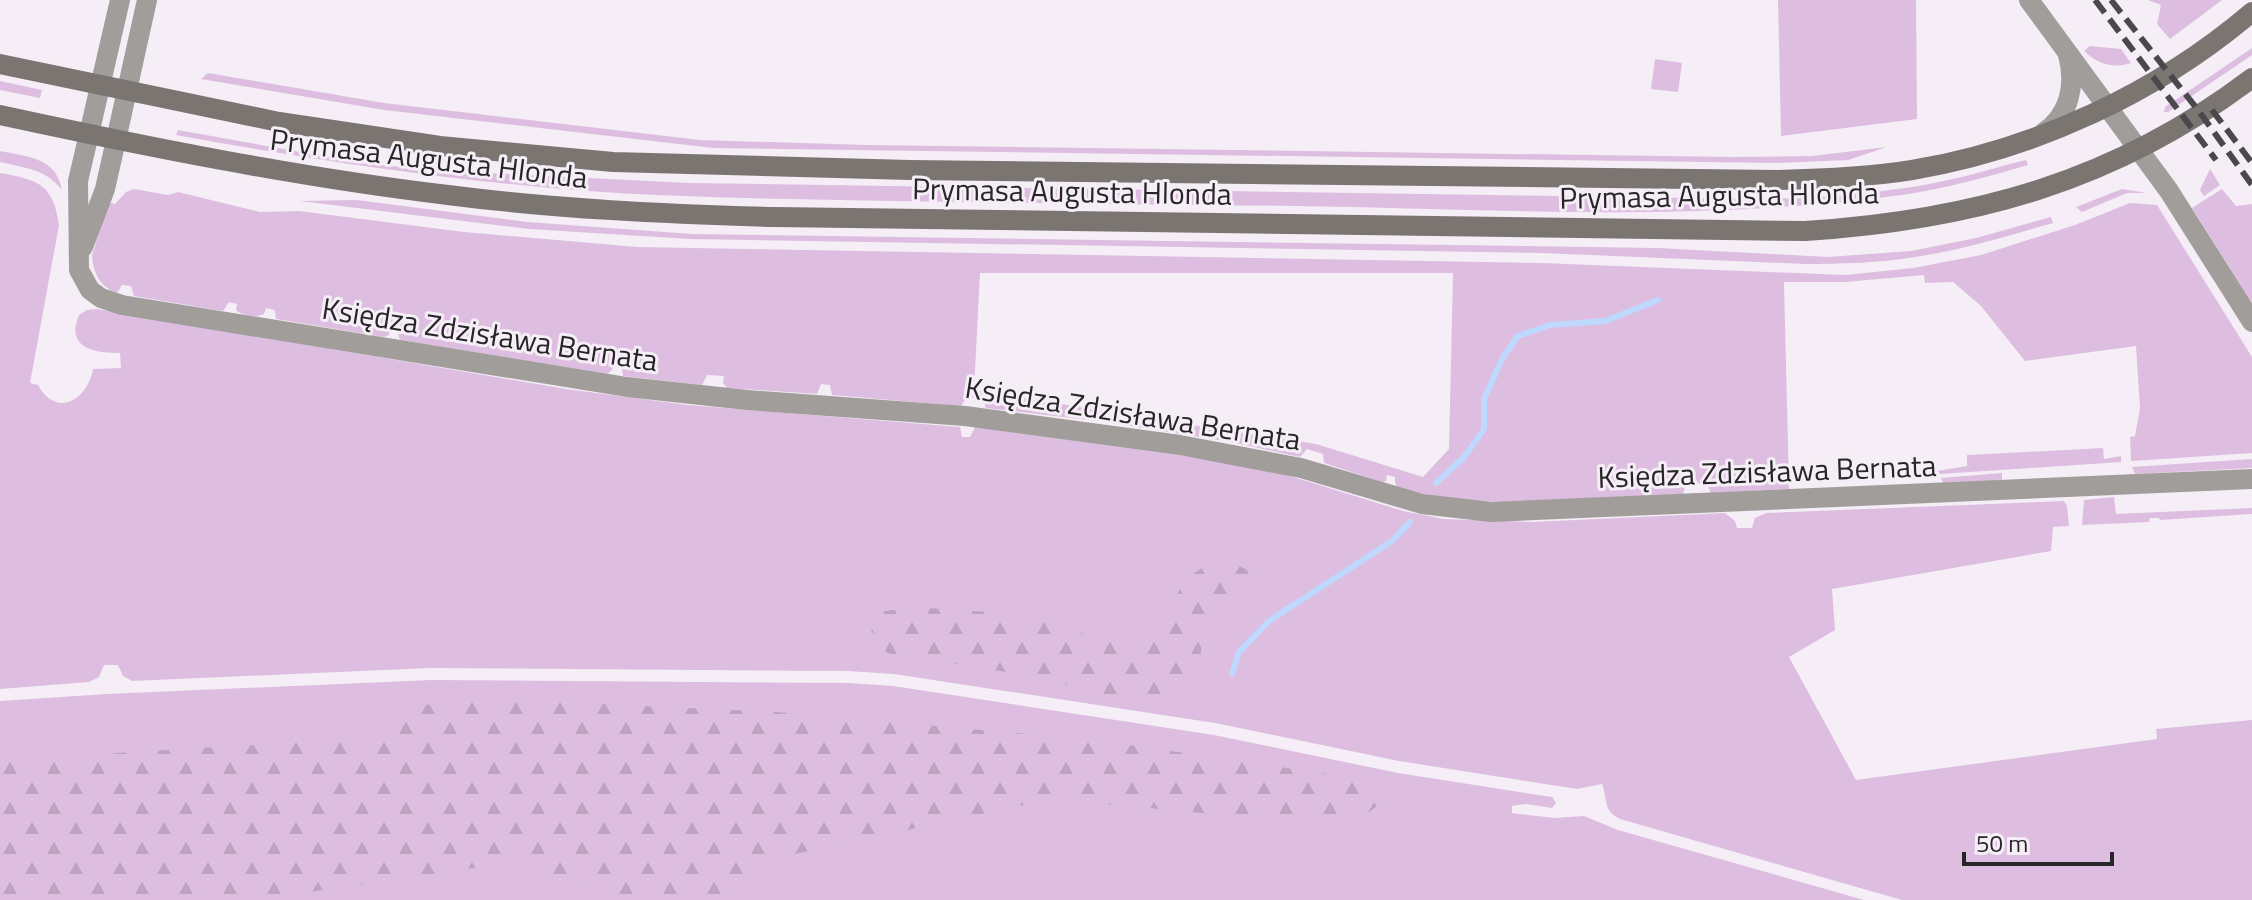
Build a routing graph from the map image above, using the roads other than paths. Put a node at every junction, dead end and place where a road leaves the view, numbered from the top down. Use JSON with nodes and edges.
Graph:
{"nodes":[{"id":1,"x":120,"y":0,"type":"edge"},
{"id":2,"x":147,"y":0,"type":"edge"},
{"id":3,"x":2029,"y":0,"type":"edge"},
{"id":4,"x":2252,"y":12,"type":"edge"},
{"id":5,"x":2066,"y":48,"type":"junction"},
{"id":6,"x":0,"y":64,"type":"edge"},
{"id":7,"x":2252,"y":78,"type":"edge"},
{"id":8,"x":101,"y":86,"type":"junction"},
{"id":9,"x":128,"y":91,"type":"junction"},
{"id":10,"x":2108,"y":106,"type":"junction"},
{"id":11,"x":0,"y":115,"type":"edge"},
{"id":12,"x":89,"y":134,"type":"junction"},
{"id":13,"x":2034,"y":138,"type":"junction"},
{"id":14,"x":116,"y":140,"type":"junction"},
{"id":15,"x":2139,"y":150,"type":"junction"},
{"id":16,"x":77,"y":262,"type":"junction"},
{"id":17,"x":2252,"y":322,"type":"edge"},
{"id":18,"x":2252,"y":479,"type":"edge"}],
"edges":[{"from":1,"to":8,"type":"street"},
{"from":2,"to":9,"type":"street"},
{"from":3,"to":5,"type":"street"},
{"from":4,"to":10,"type":"main road","name":"Prymasa Augusta Hlonda"},
{"from":5,"to":10,"type":"street"},
{"from":5,"to":13,"type":"street"},
{"from":6,"to":8,"type":"main road","name":"Prymasa Augusta Hlonda"},
{"from":7,"to":15,"type":"main road","name":"Prymasa Augusta Hlonda"},
{"from":8,"to":9,"type":"main road","name":"Prymasa Augusta Hlonda"},
{"from":8,"to":12,"type":"street"},
{"from":9,"to":13,"type":"main road","name":"Prymasa Augusta Hlonda"},
{"from":9,"to":14,"type":"street"},
{"from":10,"to":13,"type":"main road","name":"Prymasa Augusta Hlonda"},
{"from":10,"to":15,"type":"street"},
{"from":11,"to":12,"type":"main road","name":"Prymasa Augusta Hlonda"},
{"from":12,"to":14,"type":"main road","name":"Prymasa Augusta Hlonda"},
{"from":12,"to":16,"type":"street"},
{"from":14,"to":15,"type":"main road","name":"Prymasa Augusta Hlonda"},
{"from":14,"to":16,"type":"street"},
{"from":15,"to":17,"type":"street"},
{"from":16,"to":18,"type":"street","name":"Księdza Zdzisława Bernata"}]}
